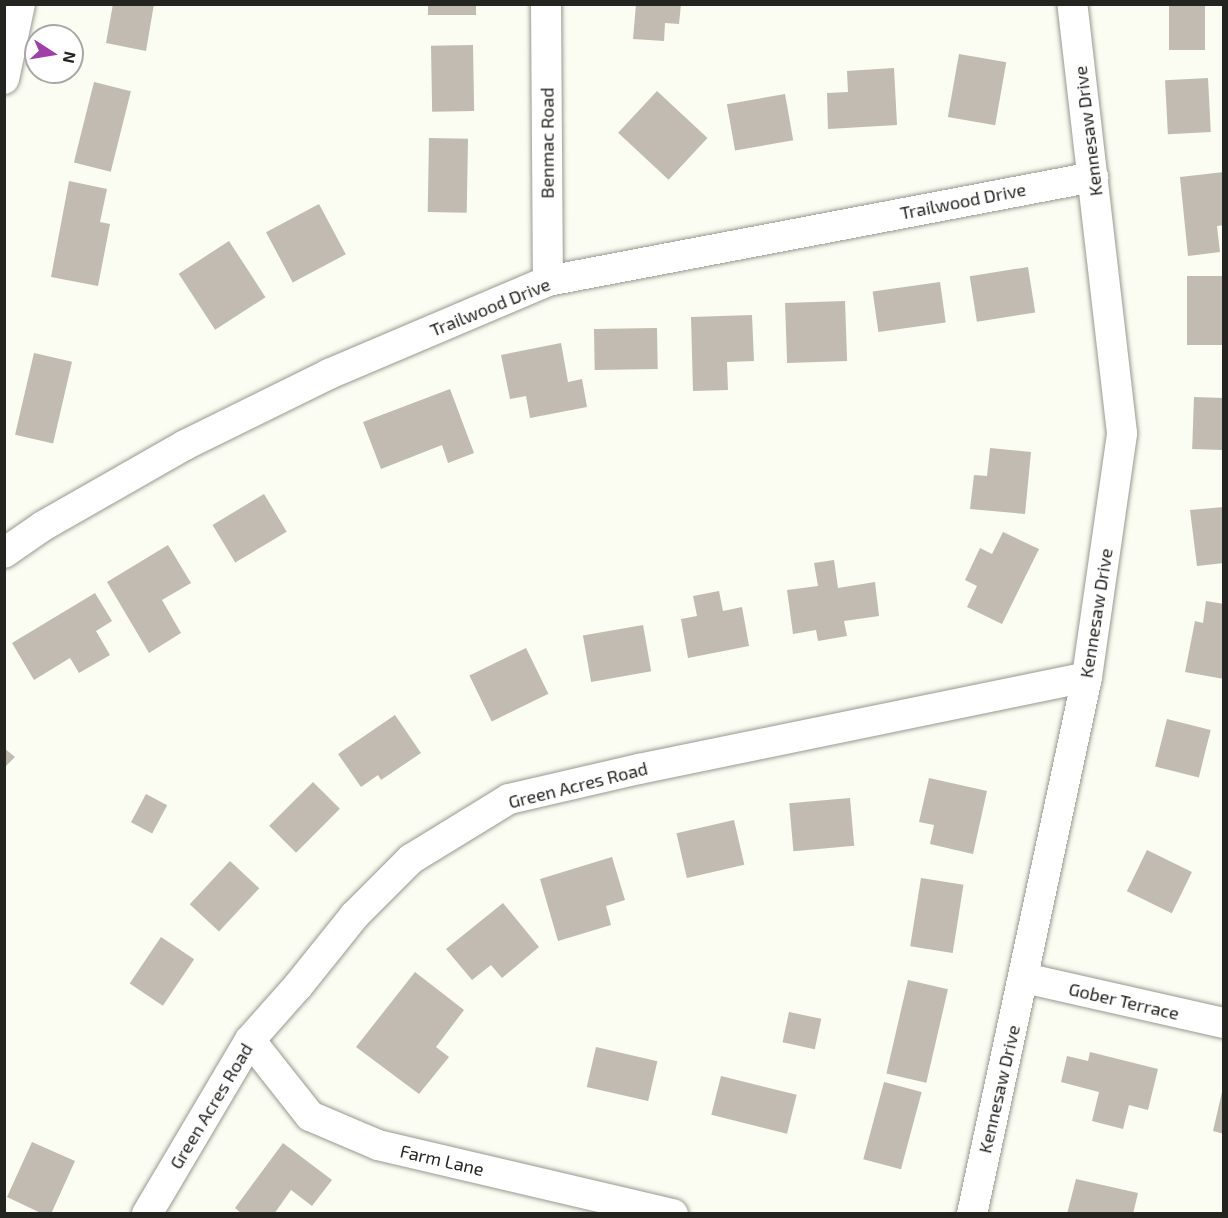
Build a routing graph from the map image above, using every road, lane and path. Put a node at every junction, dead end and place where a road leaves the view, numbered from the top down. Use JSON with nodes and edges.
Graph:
{"nodes":[{"id":1,"x":20,"y":4,"type":"edge"},
{"id":2,"x":546,"y":4,"type":"edge"},
{"id":3,"x":1072,"y":4,"type":"edge"},
{"id":4,"x":4,"y":79,"type":"edge"},
{"id":5,"x":1093,"y":177,"type":"junction"},
{"id":6,"x":548,"y":281,"type":"junction"},
{"id":7,"x":4,"y":553,"type":"edge"},
{"id":8,"x":1086,"y":677,"type":"junction"},
{"id":9,"x":1024,"y":978,"type":"junction"},
{"id":10,"x":1224,"y":1023,"type":"edge"},
{"id":11,"x":250,"y":1040,"type":"junction"},
{"id":12,"x":147,"y":1214,"type":"edge"},
{"id":13,"x":673,"y":1214,"type":"edge"},
{"id":14,"x":972,"y":1214,"type":"edge"}],
"edges":[{"from":1,"to":4,"type":"street"},
{"from":2,"to":6,"type":"street","name":"Benmac Road"},
{"from":3,"to":5,"type":"street","name":"Kennesaw Drive"},
{"from":5,"to":6,"type":"street","name":"Trailwood Drive"},
{"from":5,"to":8,"type":"street","name":"Kennesaw Drive"},
{"from":6,"to":7,"type":"street","name":"Trailwood Drive"},
{"from":8,"to":9,"type":"street","name":"Kennesaw Drive"},
{"from":8,"to":11,"type":"street","name":"Green Acres Road"},
{"from":9,"to":10,"type":"street","name":"Gober Terrace"},
{"from":9,"to":14,"type":"street","name":"Kennesaw Drive"},
{"from":11,"to":12,"type":"street","name":"Green Acres Road"},
{"from":11,"to":13,"type":"street","name":"Farm Lane"}]}
